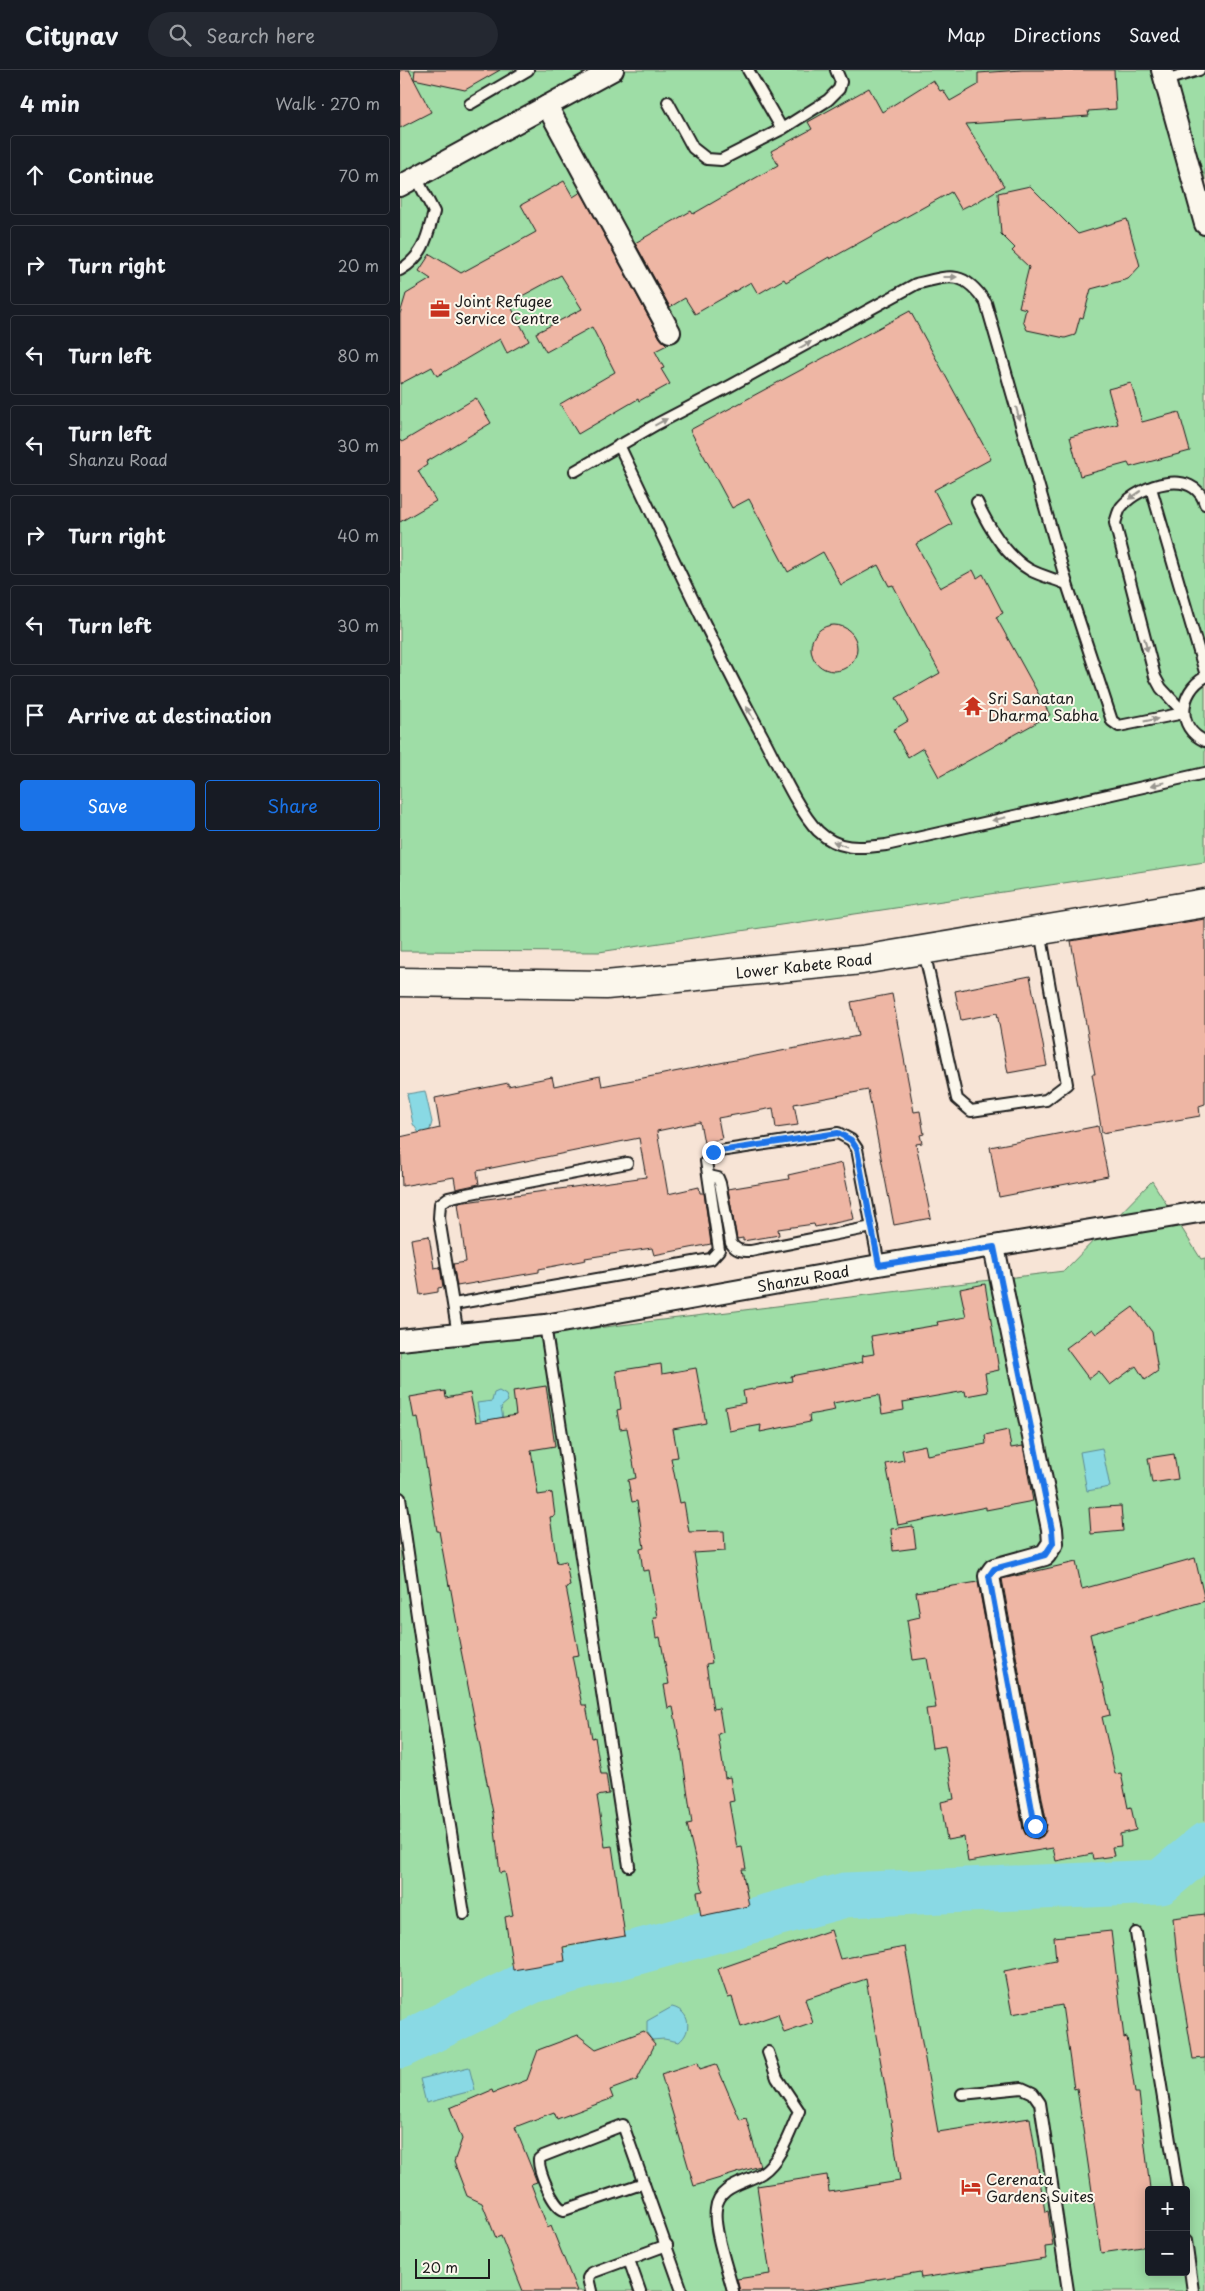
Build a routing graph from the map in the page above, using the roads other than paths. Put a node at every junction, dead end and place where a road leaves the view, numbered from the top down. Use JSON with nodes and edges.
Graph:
{"nodes":[{"id":1,"x":528,"y":70,"type":"edge"},
{"id":2,"x":613,"y":70,"type":"edge"},
{"id":3,"x":748,"y":70,"type":"edge"},
{"id":4,"x":836,"y":70,"type":"edge"},
{"id":5,"x":1199,"y":70,"type":"edge"},
{"id":6,"x":1164,"y":75,"type":"edge"},
{"id":7,"x":668,"y":102,"type":"dead end"},
{"id":8,"x":470,"y":104,"type":"dead end"},
{"id":9,"x":547,"y":106,"type":"junction"},
{"id":10,"x":782,"y":128,"type":"junction"},
{"id":11,"x":408,"y":181,"type":"edge"},
{"id":12,"x":1205,"y":224,"type":"edge"},
{"id":13,"x":400,"y":270,"type":"edge"},
{"id":14,"x":670,"y":332,"type":"dead end"},
{"id":15,"x":618,"y":445,"type":"junction"},
{"id":16,"x":575,"y":472,"type":"dead end"},
{"id":17,"x":1152,"y":488,"type":"junction"},
{"id":18,"x":976,"y":502,"type":"dead end"},
{"id":19,"x":1205,"y":504,"type":"edge"},
{"id":20,"x":1067,"y":584,"type":"junction"},
{"id":21,"x":1205,"y":672,"type":"edge"},
{"id":22,"x":1205,"y":677,"type":"edge"},
{"id":23,"x":1184,"y":713,"type":"junction"},
{"id":24,"x":1205,"y":741,"type":"edge"},
{"id":25,"x":1205,"y":773,"type":"edge"},
{"id":26,"x":1205,"y":903,"type":"edge"},
{"id":27,"x":1040,"y":930,"type":"junction"},
{"id":28,"x":924,"y":950,"type":"junction"},
{"id":29,"x":400,"y":982,"type":"edge"},
{"id":30,"x":627,"y":1163,"type":"dead end"},
{"id":31,"x":709,"y":1176,"type":"junction"},
{"id":32,"x":1205,"y":1212,"type":"edge"},
{"id":33,"x":872,"y":1227,"type":"junction"},
{"id":34,"x":994,"y":1247,"type":"junction"},
{"id":35,"x":879,"y":1265,"type":"junction"},
{"id":36,"x":454,"y":1304,"type":"junction"},
{"id":37,"x":545,"y":1325,"type":"junction"},
{"id":38,"x":458,"y":1335,"type":"junction"},
{"id":39,"x":400,"y":1340,"type":"edge"},
{"id":40,"x":400,"y":1498,"type":"edge"},
{"id":41,"x":1035,"y":1826,"type":"dead end"},
{"id":42,"x":630,"y":1866,"type":"dead end"},
{"id":43,"x":464,"y":1914,"type":"dead end"},
{"id":44,"x":1136,"y":1933,"type":"dead end"},
{"id":45,"x":768,"y":2052,"type":"dead end"},
{"id":46,"x":962,"y":2094,"type":"dead end"},
{"id":47,"x":644,"y":2183,"type":"junction"},
{"id":48,"x":1177,"y":2186,"type":"edge"},
{"id":49,"x":667,"y":2245,"type":"junction"},
{"id":50,"x":629,"y":2260,"type":"junction"},
{"id":51,"x":1190,"y":2270,"type":"edge"},
{"id":52,"x":591,"y":2291,"type":"edge"},
{"id":53,"x":640,"y":2291,"type":"edge"},
{"id":54,"x":682,"y":2291,"type":"edge"},
{"id":55,"x":733,"y":2291,"type":"edge"},
{"id":56,"x":1068,"y":2291,"type":"edge"},
{"id":57,"x":1193,"y":2291,"type":"edge"}],
"edges":[{"from":1,"to":8,"type":"lane"},
{"from":2,"to":9,"type":"street"},
{"from":3,"to":10,"type":"lane"},
{"from":4,"to":10,"type":"lane"},
{"from":5,"to":6,"type":"lane"},
{"from":6,"to":12,"type":"street"},
{"from":7,"to":10,"type":"lane"},
{"from":9,"to":11,"type":"street"},
{"from":9,"to":14,"type":"street"},
{"from":11,"to":13,"type":"lane"},
{"from":15,"to":16,"type":"lane"},
{"from":15,"to":20,"type":"lane","one_way":true},
{"from":25,"to":15,"type":"lane","one_way":true},
{"from":17,"to":19,"type":"lane"},
{"from":17,"to":21,"type":"lane"},
{"from":17,"to":23,"type":"lane","one_way":true},
{"from":18,"to":20,"type":"lane"},
{"from":20,"to":23,"type":"lane","one_way":true},
{"from":22,"to":23,"type":"lane"},
{"from":23,"to":24,"type":"lane"},
{"from":26,"to":27,"type":"main road","name":"Lower Kabete Road"},
{"from":27,"to":28,"type":"main road","name":"Lower Kabete Road"},
{"from":27,"to":28,"type":"lane"},
{"from":28,"to":29,"type":"main road","name":"Lower Kabete Road"},
{"from":30,"to":36,"type":"lane"},
{"from":31,"to":33,"type":"lane"},
{"from":31,"to":33,"type":"lane"},
{"from":31,"to":36,"type":"lane"},
{"from":32,"to":34,"type":"street","name":"Shanzu Road"},
{"from":33,"to":35,"type":"lane"},
{"from":34,"to":35,"type":"street","name":"Shanzu Road"},
{"from":34,"to":41,"type":"street"},
{"from":35,"to":37,"type":"street","name":"Shanzu Road"},
{"from":36,"to":38,"type":"lane"},
{"from":37,"to":38,"type":"street","name":"Shanzu Road"},
{"from":37,"to":42,"type":"lane"},
{"from":38,"to":39,"type":"street","name":"Shanzu Road"},
{"from":40,"to":43,"type":"lane"},
{"from":44,"to":48,"type":"lane"},
{"from":45,"to":55,"type":"lane"},
{"from":46,"to":56,"type":"lane"},
{"from":47,"to":47,"type":"lane"},
{"from":47,"to":49,"type":"lane"},
{"from":49,"to":50,"type":"lane"},
{"from":49,"to":54,"type":"lane"},
{"from":50,"to":52,"type":"lane"},
{"from":50,"to":53,"type":"lane"},
{"from":51,"to":57,"type":"lane"}]}
